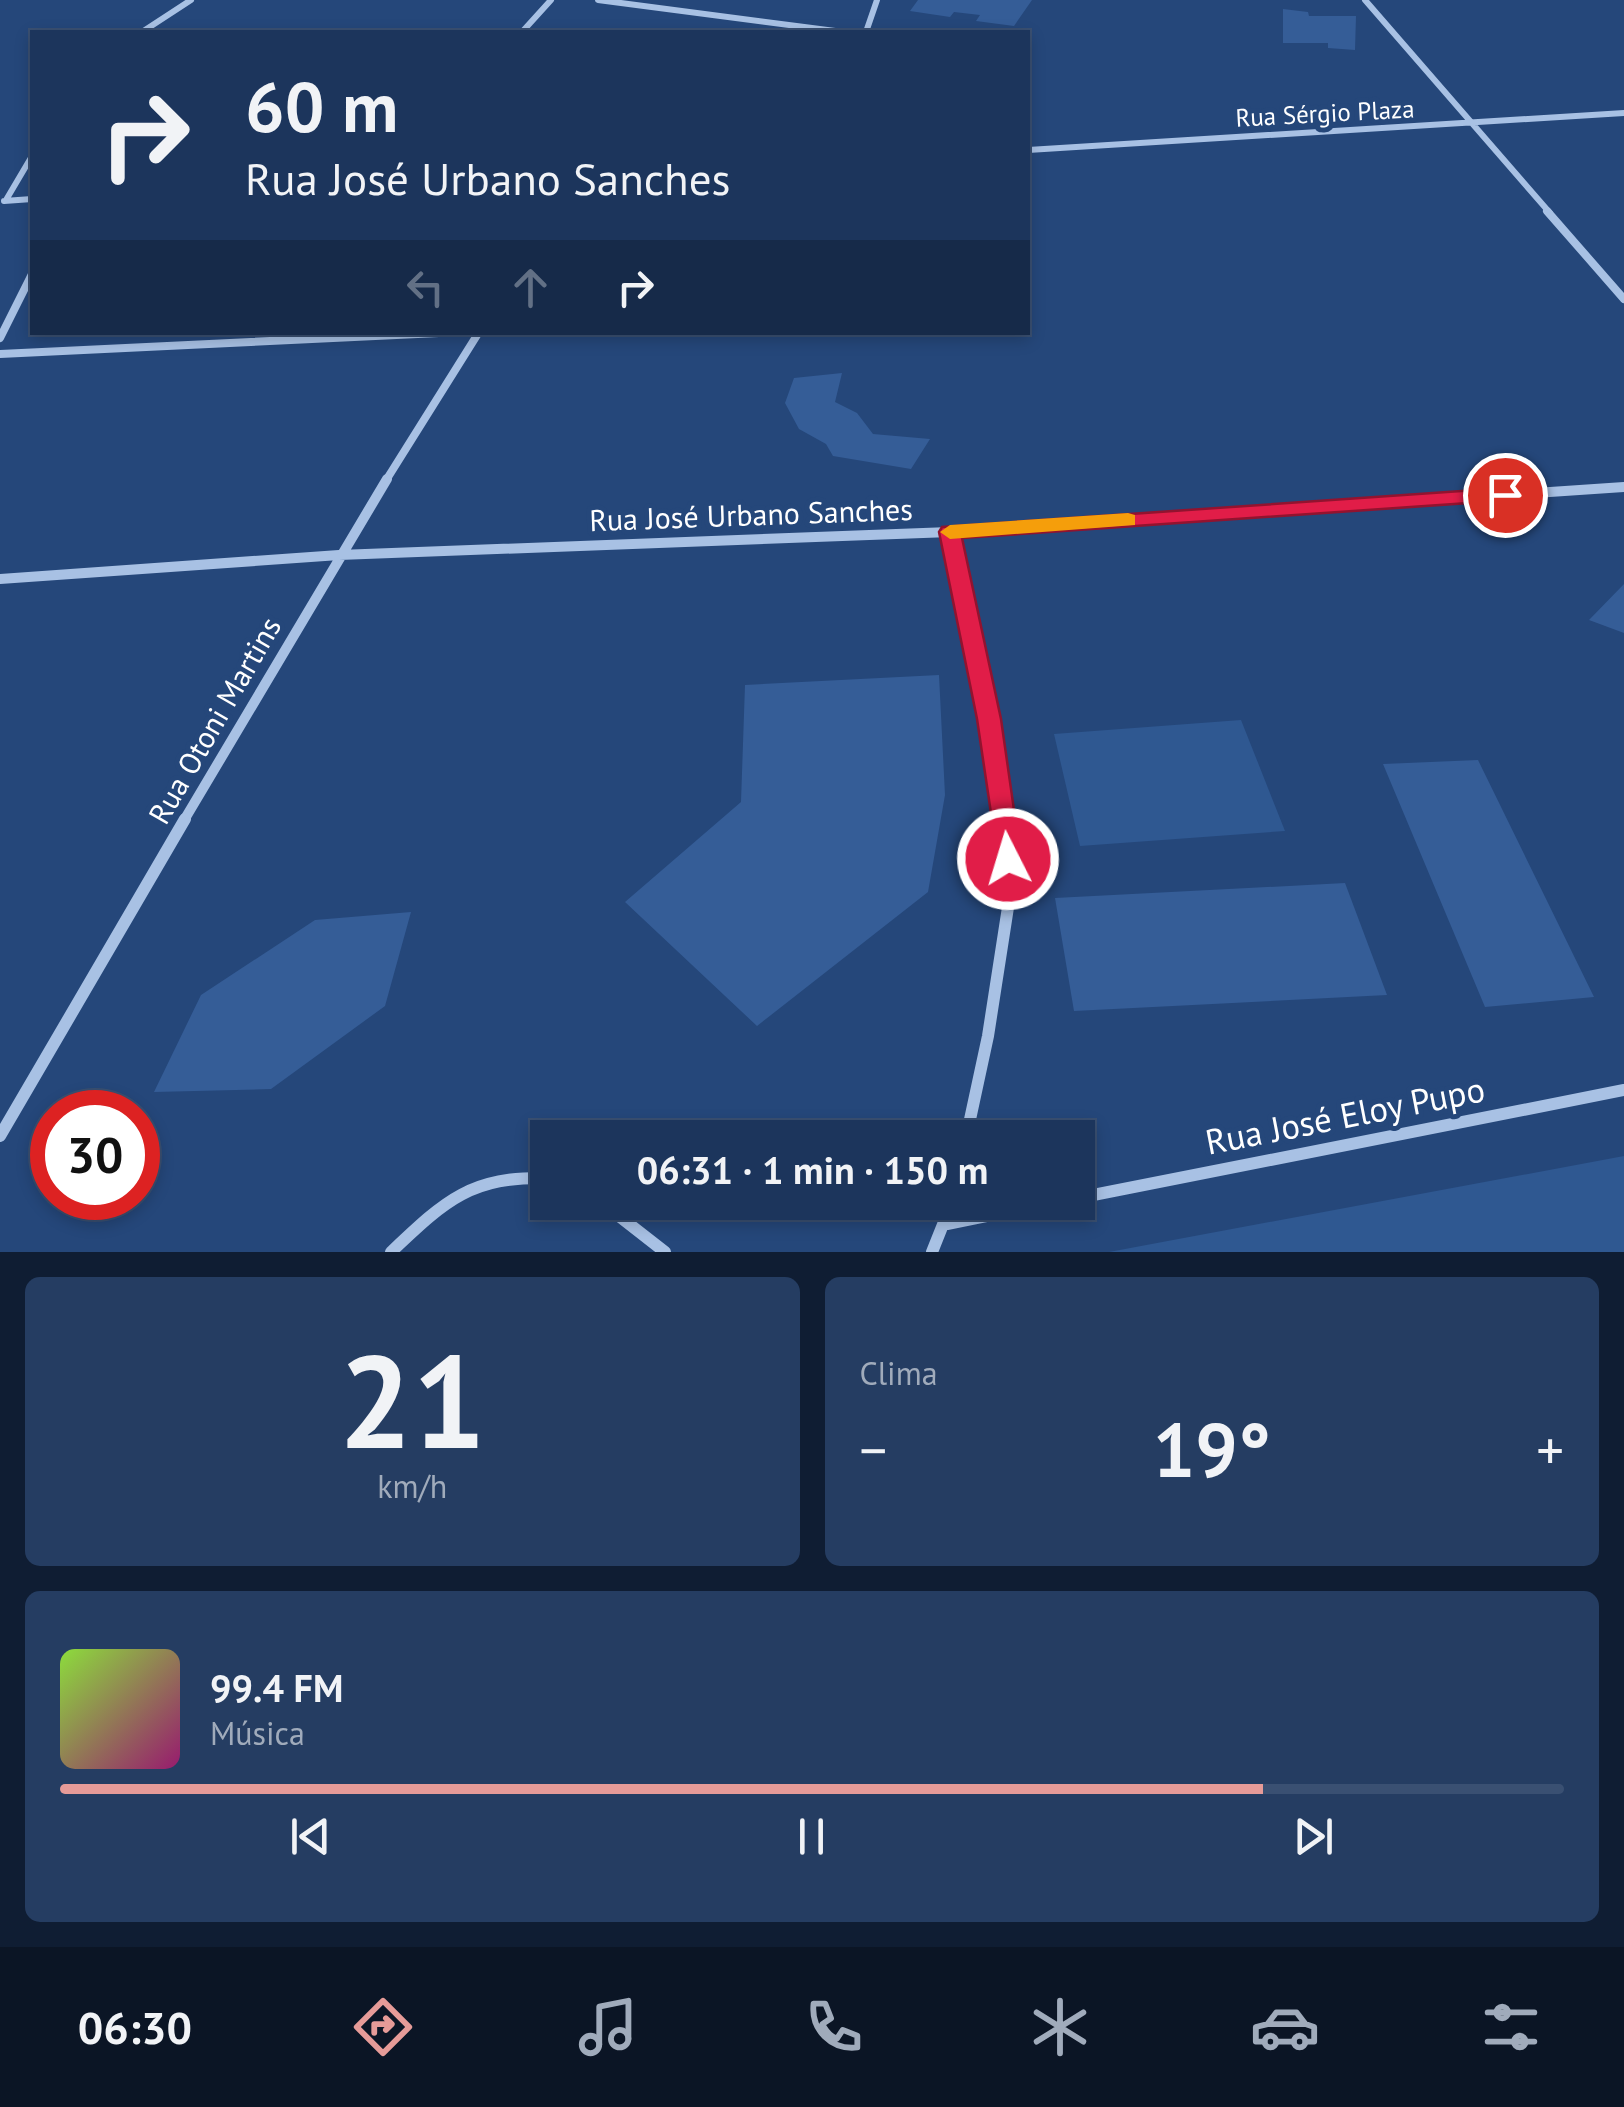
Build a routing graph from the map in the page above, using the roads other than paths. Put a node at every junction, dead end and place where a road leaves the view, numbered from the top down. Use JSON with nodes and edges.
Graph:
{"nodes":[{"id":1,"x":191,"y":0,"type":"edge"},
{"id":2,"x":551,"y":0,"type":"edge"},
{"id":3,"x":598,"y":0,"type":"edge"},
{"id":4,"x":878,"y":0,"type":"edge"},
{"id":5,"x":1365,"y":0,"type":"edge"},
{"id":6,"x":145,"y":30,"type":"edge"},
{"id":7,"x":524,"y":30,"type":"edge"},
{"id":8,"x":828,"y":30,"type":"edge"},
{"id":9,"x":867,"y":30,"type":"edge"},
{"id":10,"x":1624,"y":113,"type":"edge"},
{"id":11,"x":1469,"y":124,"type":"junction"},
{"id":12,"x":1030,"y":150,"type":"edge"},
{"id":13,"x":30,"y":159,"type":"edge"},
{"id":14,"x":30,"y":199,"type":"edge"},
{"id":15,"x":3,"y":201,"type":"edge"},
{"id":16,"x":30,"y":278,"type":"edge"},
{"id":17,"x":1624,"y":298,"type":"edge"},
{"id":18,"x":397,"y":335,"type":"edge"},
{"id":19,"x":476,"y":335,"type":"edge"},
{"id":20,"x":0,"y":338,"type":"edge"},
{"id":21,"x":0,"y":354,"type":"edge"},
{"id":22,"x":1624,"y":487,"type":"edge"},
{"id":23,"x":950,"y":532,"type":"junction"},
{"id":24,"x":339,"y":555,"type":"junction"},
{"id":25,"x":0,"y":580,"type":"edge"},
{"id":26,"x":1624,"y":1090,"type":"edge"},
{"id":27,"x":970,"y":1120,"type":"edge"},
{"id":28,"x":0,"y":1136,"type":"edge"},
{"id":29,"x":530,"y":1177,"type":"edge"},
{"id":30,"x":1095,"y":1195,"type":"edge"},
{"id":31,"x":623,"y":1220,"type":"edge"},
{"id":32,"x":948,"y":1220,"type":"edge"},
{"id":33,"x":967,"y":1220,"type":"edge"},
{"id":34,"x":947,"y":1224,"type":"junction"},
{"id":35,"x":391,"y":1252,"type":"edge"},
{"id":36,"x":665,"y":1252,"type":"edge"},
{"id":37,"x":932,"y":1252,"type":"edge"}],
"edges":[{"from":1,"to":6,"type":"street"},
{"from":2,"to":7,"type":"street"},
{"from":3,"to":8,"type":"street"},
{"from":4,"to":9,"type":"street"},
{"from":5,"to":11,"type":"street"},
{"from":10,"to":11,"type":"street","name":"Rua Sérgio Plaza"},
{"from":11,"to":12,"type":"street","name":"Rua Sérgio Plaza"},
{"from":11,"to":17,"type":"street"},
{"from":13,"to":15,"type":"street"},
{"from":14,"to":15,"type":"street"},
{"from":16,"to":20,"type":"street"},
{"from":18,"to":21,"type":"street"},
{"from":19,"to":24,"type":"street","name":"Rua Otoni Martins"},
{"from":22,"to":23,"type":"street","name":"Rua José Urbano Sanches"},
{"from":23,"to":24,"type":"street","name":"Rua José Urbano Sanches"},
{"from":23,"to":27,"type":"street"},
{"from":24,"to":25,"type":"street","name":"Rua José Urbano Sanches"},
{"from":24,"to":28,"type":"street","name":"Rua Otoni Martins"},
{"from":26,"to":30,"type":"street","name":"Rua José Eloy Pupo"},
{"from":29,"to":35,"type":"street"},
{"from":31,"to":36,"type":"street"},
{"from":32,"to":34,"type":"street"},
{"from":33,"to":34,"type":"street"},
{"from":34,"to":37,"type":"street"}]}
